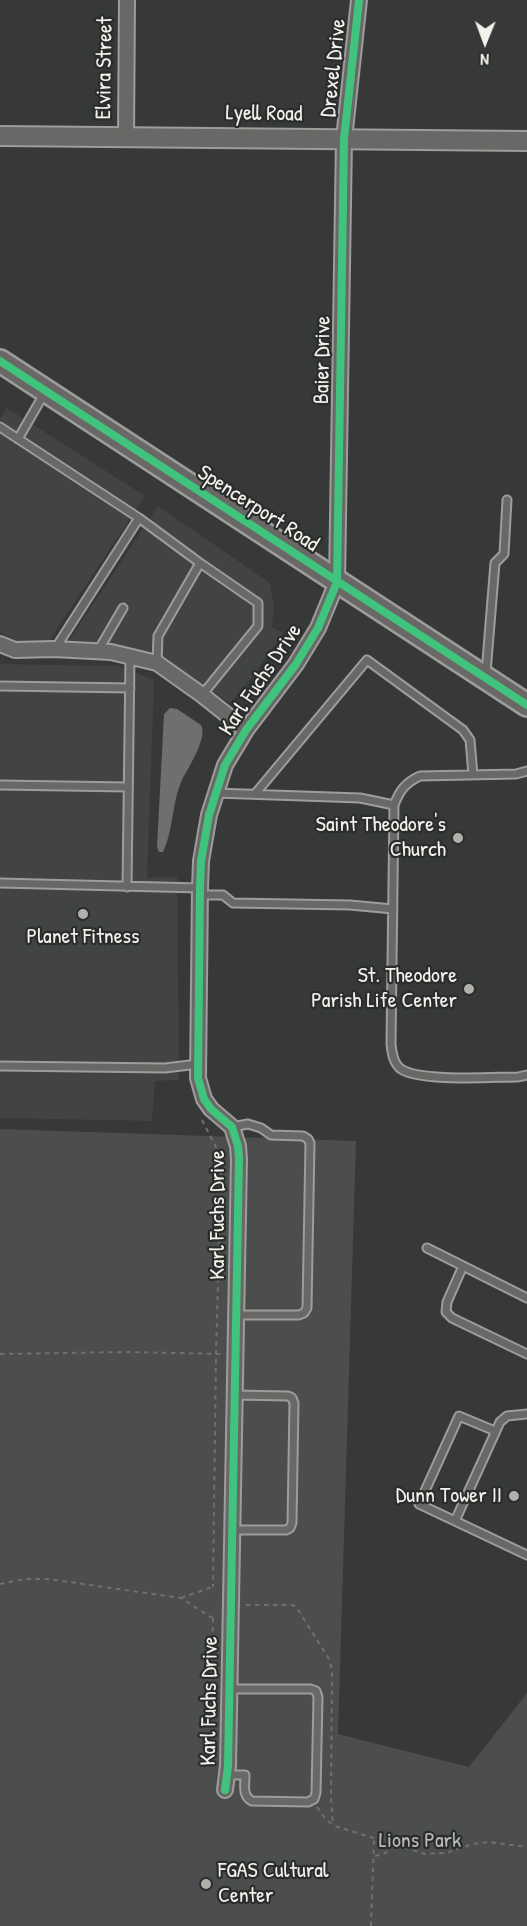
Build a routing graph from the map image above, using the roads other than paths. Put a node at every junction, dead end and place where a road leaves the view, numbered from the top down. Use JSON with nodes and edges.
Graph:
{"nodes":[{"id":1,"x":127,"y":0,"type":"edge"},
{"id":2,"x":359,"y":0,"type":"edge"},
{"id":3,"x":0,"y":136,"type":"edge"},
{"id":4,"x":126,"y":137,"type":"junction"},
{"id":5,"x":344,"y":139,"type":"junction"},
{"id":6,"x":527,"y":141,"type":"edge"},
{"id":7,"x":0,"y":361,"type":"edge"},
{"id":8,"x":46,"y":391,"type":"junction"},
{"id":9,"x":0,"y":427,"type":"edge"},
{"id":10,"x":18,"y":439,"type":"junction"},
{"id":11,"x":507,"y":500,"type":"dead end"},
{"id":12,"x":139,"y":518,"type":"junction"},
{"id":13,"x":200,"y":563,"type":"junction"},
{"id":14,"x":337,"y":582,"type":"junction"},
{"id":15,"x":123,"y":608,"type":"dead end"},
{"id":16,"x":0,"y":644,"type":"edge"},
{"id":17,"x":54,"y":649,"type":"junction"},
{"id":18,"x":98,"y":651,"type":"junction"},
{"id":19,"x":130,"y":657,"type":"junction"},
{"id":20,"x":157,"y":663,"type":"junction"},
{"id":21,"x":486,"y":678,"type":"junction"},
{"id":22,"x":0,"y":686,"type":"edge"},
{"id":23,"x":130,"y":688,"type":"junction"},
{"id":24,"x":202,"y":695,"type":"junction"},
{"id":25,"x":527,"y":705,"type":"edge"},
{"id":26,"x":246,"y":730,"type":"junction"},
{"id":27,"x":527,"y":771,"type":"edge"},
{"id":28,"x":473,"y":775,"type":"junction"},
{"id":29,"x":0,"y":785,"type":"edge"},
{"id":30,"x":128,"y":787,"type":"junction"},
{"id":31,"x":215,"y":793,"type":"junction"},
{"id":32,"x":255,"y":794,"type":"junction"},
{"id":33,"x":394,"y":805,"type":"junction"},
{"id":34,"x":0,"y":883,"type":"edge"},
{"id":35,"x":127,"y":887,"type":"junction"},
{"id":36,"x":200,"y":892,"type":"junction"},
{"id":37,"x":393,"y":909,"type":"junction"},
{"id":38,"x":198,"y":1064,"type":"junction"},
{"id":39,"x":0,"y":1066,"type":"edge"},
{"id":40,"x":527,"y":1075,"type":"edge"},
{"id":41,"x":232,"y":1127,"type":"junction"},
{"id":42,"x":428,"y":1248,"type":"dead end"},
{"id":43,"x":463,"y":1266,"type":"junction"},
{"id":44,"x":527,"y":1298,"type":"edge"},
{"id":45,"x":235,"y":1315,"type":"junction"},
{"id":46,"x":527,"y":1354,"type":"edge"},
{"id":47,"x":234,"y":1395,"type":"junction"},
{"id":48,"x":527,"y":1414,"type":"edge"},
{"id":49,"x":495,"y":1431,"type":"junction"},
{"id":50,"x":455,"y":1521,"type":"junction"},
{"id":51,"x":232,"y":1530,"type":"junction"},
{"id":52,"x":527,"y":1555,"type":"edge"},
{"id":53,"x":229,"y":1689,"type":"junction"},
{"id":54,"x":227,"y":1774,"type":"junction"},
{"id":55,"x":225,"y":1790,"type":"dead end"}],
"edges":[{"from":1,"to":4,"type":"street","name":"Elvira Street"},
{"from":2,"to":5,"type":"street","name":"Drexel Drive"},
{"from":3,"to":4,"type":"street","name":"Lyell Road"},
{"from":4,"to":5,"type":"street","name":"Lyell Road"},
{"from":5,"to":6,"type":"street","name":"Lyell Road"},
{"from":5,"to":14,"type":"street","name":"Baier Drive"},
{"from":7,"to":8,"type":"main road","name":"Spencerport Road"},
{"from":8,"to":10,"type":"lane"},
{"from":8,"to":14,"type":"main road","name":"Spencerport Road"},
{"from":9,"to":10,"type":"lane"},
{"from":10,"to":12,"type":"lane"},
{"from":11,"to":21,"type":"lane"},
{"from":12,"to":13,"type":"lane"},
{"from":12,"to":17,"type":"lane"},
{"from":13,"to":20,"type":"lane"},
{"from":13,"to":24,"type":"lane"},
{"from":14,"to":21,"type":"main road","name":"Spencerport Road"},
{"from":14,"to":26,"type":"street","name":"Karl Fuchs Drive"},
{"from":15,"to":18,"type":"lane"},
{"from":16,"to":17,"type":"street"},
{"from":17,"to":18,"type":"street"},
{"from":18,"to":19,"type":"street"},
{"from":19,"to":20,"type":"street"},
{"from":19,"to":23,"type":"lane"},
{"from":20,"to":24,"type":"street"},
{"from":21,"to":25,"type":"main road","name":"Spencerport Road"},
{"from":22,"to":23,"type":"lane"},
{"from":23,"to":30,"type":"lane"},
{"from":24,"to":26,"type":"street"},
{"from":26,"to":31,"type":"street","name":"Karl Fuchs Drive"},
{"from":27,"to":28,"type":"lane"},
{"from":28,"to":32,"type":"lane"},
{"from":28,"to":33,"type":"lane"},
{"from":29,"to":30,"type":"lane"},
{"from":30,"to":35,"type":"lane"},
{"from":31,"to":32,"type":"lane"},
{"from":31,"to":36,"type":"street","name":"Karl Fuchs Drive"},
{"from":32,"to":33,"type":"lane"},
{"from":33,"to":37,"type":"lane"},
{"from":34,"to":35,"type":"lane"},
{"from":35,"to":36,"type":"lane"},
{"from":36,"to":37,"type":"lane"},
{"from":36,"to":38,"type":"street","name":"Karl Fuchs Drive"},
{"from":37,"to":40,"type":"lane"},
{"from":38,"to":39,"type":"lane"},
{"from":38,"to":41,"type":"street","name":"Karl Fuchs Drive"},
{"from":41,"to":45,"type":"street","name":"Karl Fuchs Drive"},
{"from":41,"to":45,"type":"lane"},
{"from":42,"to":43,"type":"lane"},
{"from":43,"to":44,"type":"lane"},
{"from":43,"to":46,"type":"lane"},
{"from":45,"to":47,"type":"street","name":"Karl Fuchs Drive"},
{"from":47,"to":51,"type":"street","name":"Karl Fuchs Drive"},
{"from":47,"to":51,"type":"lane"},
{"from":48,"to":49,"type":"lane"},
{"from":49,"to":50,"type":"lane"},
{"from":49,"to":50,"type":"lane"},
{"from":50,"to":52,"type":"lane"},
{"from":51,"to":53,"type":"street","name":"Karl Fuchs Drive"},
{"from":53,"to":54,"type":"street","name":"Karl Fuchs Drive"},
{"from":53,"to":54,"type":"lane"},
{"from":54,"to":55,"type":"street","name":"Karl Fuchs Drive"}]}
